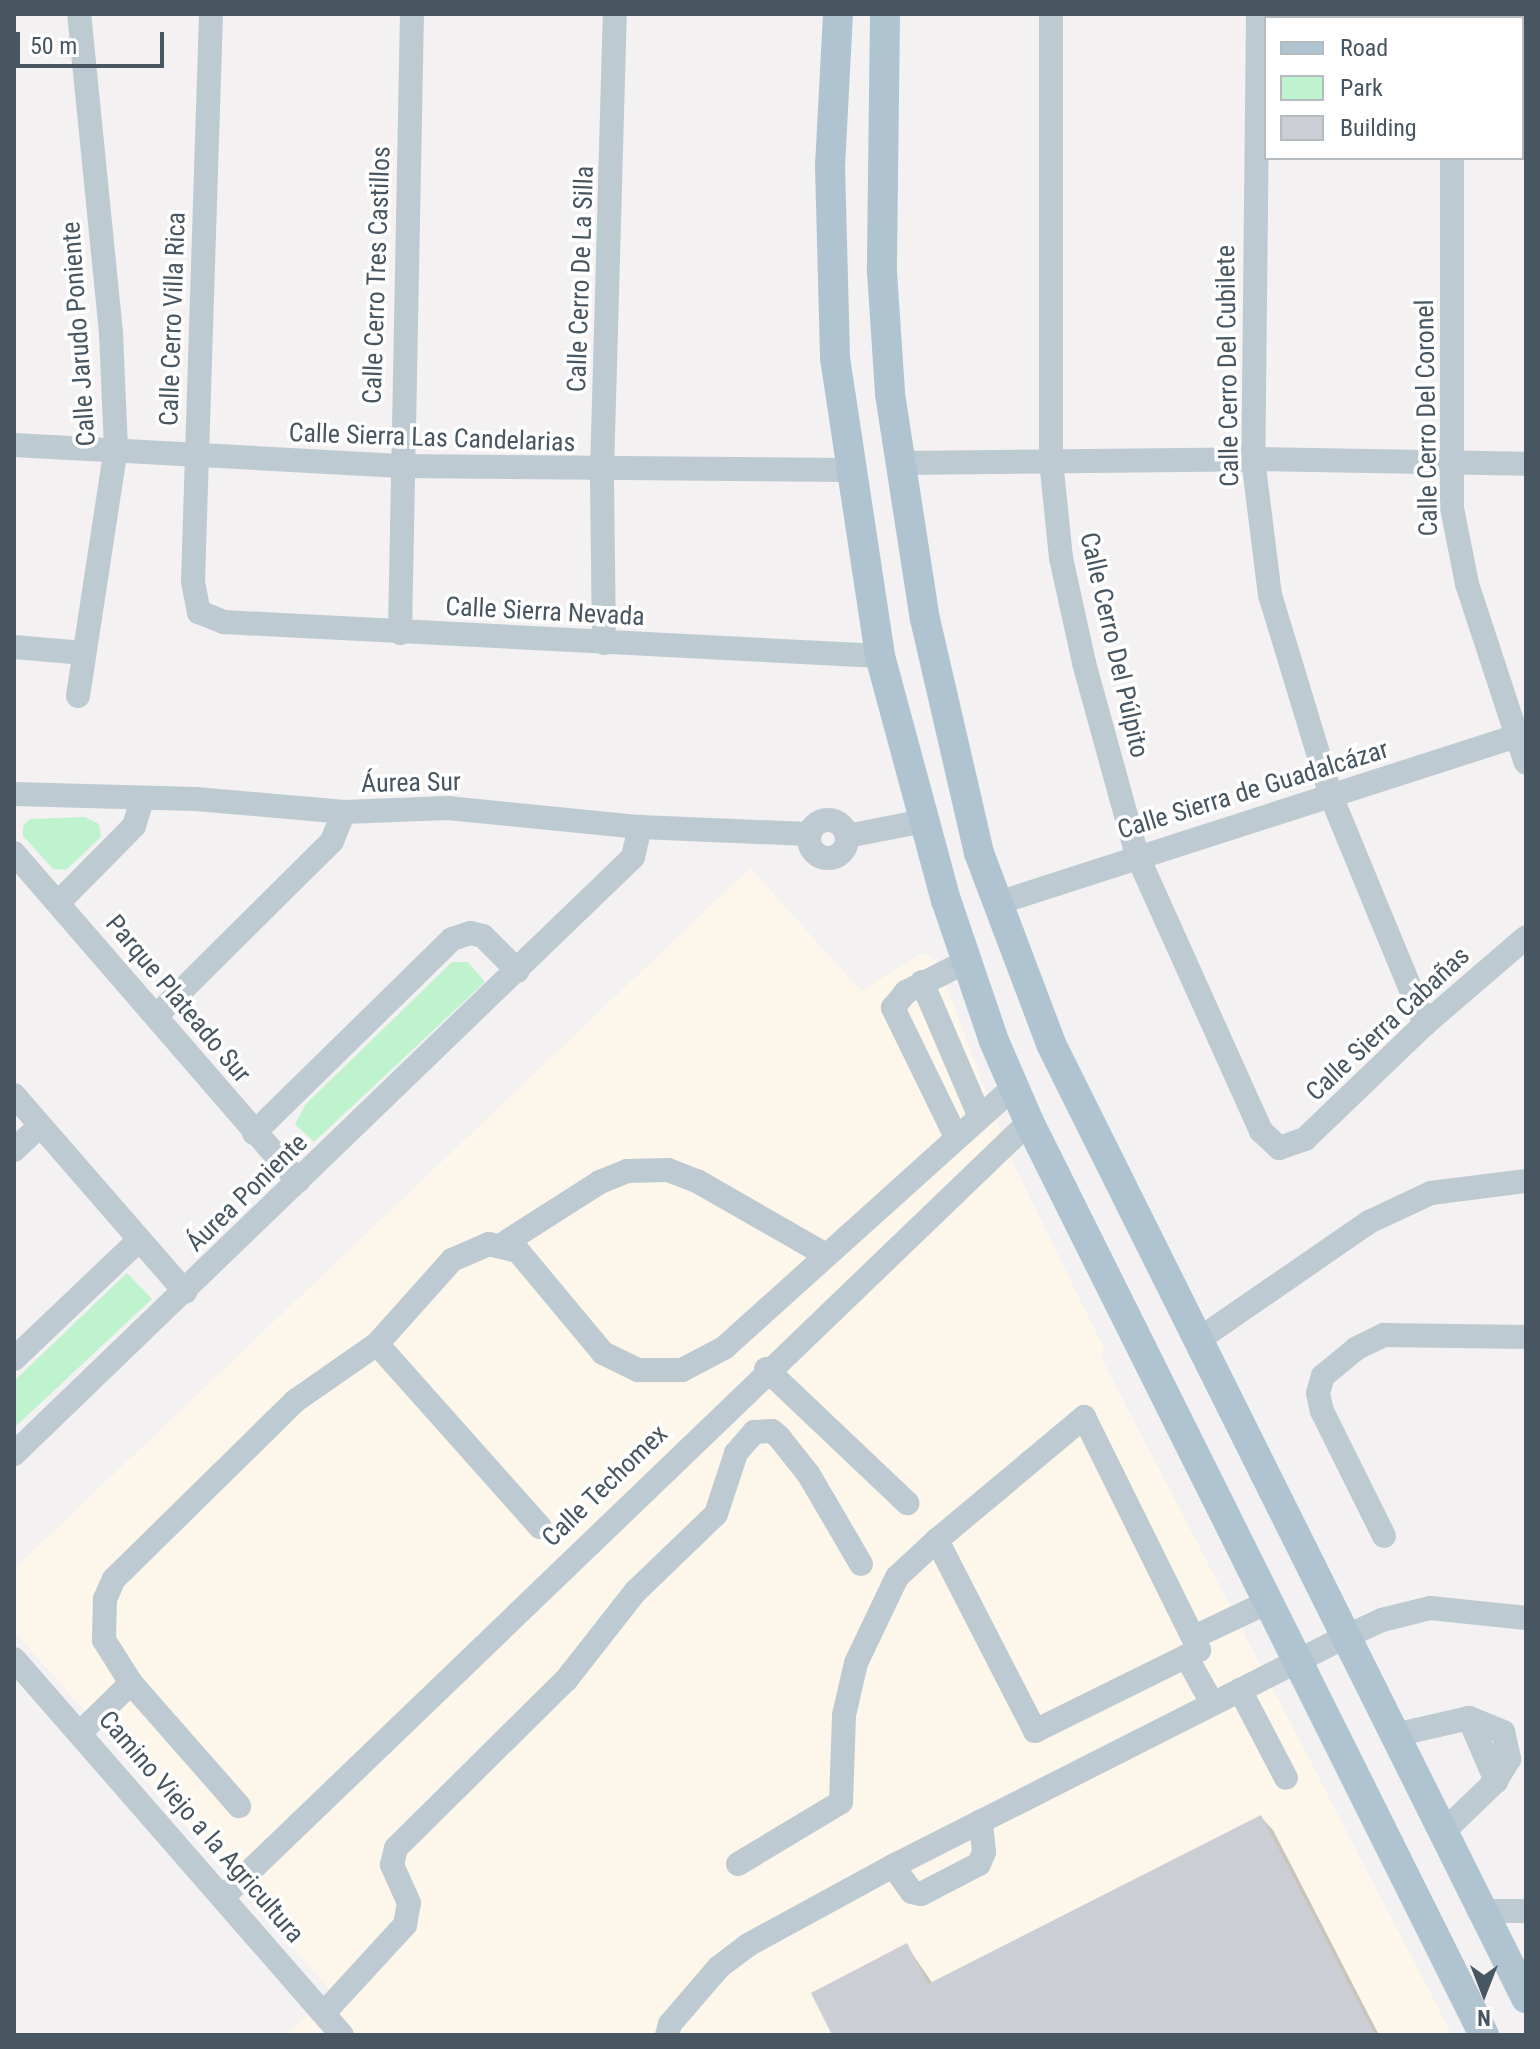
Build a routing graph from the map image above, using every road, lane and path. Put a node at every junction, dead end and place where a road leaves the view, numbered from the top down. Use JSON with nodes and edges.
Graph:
{"nodes":[{"id":1,"x":79,"y":14,"type":"edge"},
{"id":2,"x":211,"y":14,"type":"edge"},
{"id":3,"x":412,"y":14,"type":"edge"},
{"id":4,"x":615,"y":14,"type":"edge"},
{"id":5,"x":838,"y":14,"type":"edge"},
{"id":6,"x":885,"y":14,"type":"edge"},
{"id":7,"x":1051,"y":14,"type":"edge"},
{"id":8,"x":1258,"y":14,"type":"edge"},
{"id":9,"x":1452,"y":160,"type":"edge"},
{"id":10,"x":14,"y":445,"type":"edge"},
{"id":11,"x":116,"y":448,"type":"junction"},
{"id":12,"x":197,"y":457,"type":"junction"},
{"id":13,"x":1253,"y":459,"type":"junction"},
{"id":14,"x":1051,"y":461,"type":"junction"},
{"id":15,"x":900,"y":463,"type":"junction"},
{"id":16,"x":1452,"y":464,"type":"junction"},
{"id":17,"x":1526,"y":464,"type":"edge"},
{"id":18,"x":400,"y":466,"type":"junction"},
{"id":19,"x":849,"y":470,"type":"junction"},
{"id":20,"x":602,"y":472,"type":"junction"},
{"id":21,"x":209,"y":619,"type":"joint"},
{"id":22,"x":400,"y":633,"type":"junction"},
{"id":23,"x":604,"y":643,"type":"junction"},
{"id":24,"x":14,"y":647,"type":"edge"},
{"id":25,"x":84,"y":653,"type":"junction"},
{"id":26,"x":880,"y":656,"type":"junction"},
{"id":27,"x":78,"y":696,"type":"dead end"},
{"id":28,"x":1521,"y":734,"type":"edge"},
{"id":29,"x":1526,"y":763,"type":"edge"},
{"id":30,"x":14,"y":794,"type":"edge"},
{"id":31,"x":1331,"y":796,"type":"junction"},
{"id":32,"x":142,"y":799,"type":"junction"},
{"id":33,"x":344,"y":812,"type":"junction"},
{"id":34,"x":924,"y":821,"type":"junction"},
{"id":35,"x":640,"y":827,"type":"junction"},
{"id":36,"x":14,"y":853,"type":"edge"},
{"id":37,"x":1137,"y":855,"type":"junction"},
{"id":38,"x":60,"y":901,"type":"junction"},
{"id":39,"x":998,"y":903,"type":"junction"},
{"id":40,"x":1526,"y":937,"type":"edge"},
{"id":41,"x":967,"y":961,"type":"junction"},
{"id":42,"x":518,"y":971,"type":"junction"},
{"id":43,"x":922,"y":982,"type":"junction"},
{"id":44,"x":156,"y":1016,"type":"junction"},
{"id":45,"x":1425,"y":1024,"type":"junction"},
{"id":46,"x":1014,"y":1087,"type":"junction"},
{"id":47,"x":14,"y":1095,"type":"edge"},
{"id":48,"x":980,"y":1117,"type":"junction"},
{"id":49,"x":1029,"y":1122,"type":"junction"},
{"id":50,"x":40,"y":1126,"type":"junction"},
{"id":51,"x":254,"y":1133,"type":"junction"},
{"id":52,"x":956,"y":1137,"type":"junction"},
{"id":53,"x":1286,"y":1149,"type":"joint"},
{"id":54,"x":14,"y":1150,"type":"edge"},
{"id":55,"x":298,"y":1181,"type":"junction"},
{"id":56,"x":1526,"y":1181,"type":"edge"},
{"id":57,"x":139,"y":1240,"type":"junction"},
{"id":58,"x":503,"y":1244,"type":"junction"},
{"id":59,"x":826,"y":1255,"type":"junction"},
{"id":60,"x":185,"y":1292,"type":"junction"},
{"id":61,"x":1526,"y":1337,"type":"edge"},
{"id":62,"x":1198,"y":1340,"type":"junction"},
{"id":63,"x":377,"y":1344,"type":"junction"},
{"id":64,"x":14,"y":1359,"type":"edge"},
{"id":65,"x":766,"y":1369,"type":"junction"},
{"id":66,"x":14,"y":1454,"type":"edge"},
{"id":67,"x":907,"y":1503,"type":"dead end"},
{"id":68,"x":540,"y":1527,"type":"dead end"},
{"id":69,"x":1384,"y":1536,"type":"dead end"},
{"id":70,"x":937,"y":1540,"type":"junction"},
{"id":71,"x":861,"y":1564,"type":"dead end"},
{"id":72,"x":1266,"y":1603,"type":"junction"},
{"id":73,"x":1526,"y":1618,"type":"edge"},
{"id":74,"x":1345,"y":1637,"type":"junction"},
{"id":75,"x":1191,"y":1648,"type":"junction"},
{"id":76,"x":14,"y":1659,"type":"edge"},
{"id":77,"x":1295,"y":1662,"type":"junction"},
{"id":78,"x":131,"y":1683,"type":"junction"},
{"id":79,"x":1240,"y":1690,"type":"junction"},
{"id":80,"x":1212,"y":1703,"type":"junction"},
{"id":81,"x":81,"y":1732,"type":"junction"},
{"id":82,"x":1395,"y":1735,"type":"junction"},
{"id":83,"x":1286,"y":1778,"type":"dead end"},
{"id":84,"x":239,"y":1806,"type":"dead end"},
{"id":85,"x":981,"y":1821,"type":"junction"},
{"id":86,"x":1442,"y":1833,"type":"junction"},
{"id":87,"x":738,"y":1864,"type":"dead end"},
{"id":88,"x":893,"y":1866,"type":"junction"},
{"id":89,"x":225,"y":1895,"type":"junction"},
{"id":90,"x":1479,"y":1911,"type":"junction"},
{"id":91,"x":1526,"y":1911,"type":"edge"},
{"id":92,"x":1526,"y":1998,"type":"edge"},
{"id":93,"x":324,"y":2013,"type":"junction"},
{"id":94,"x":342,"y":2035,"type":"edge"},
{"id":95,"x":667,"y":2035,"type":"edge"},
{"id":96,"x":1484,"y":2035,"type":"edge"}],
"edges":[{"from":1,"to":11,"type":"street","name":"Calle Jarudo Poniente"},
{"from":2,"to":12,"type":"street","name":"Calle Cerro Villa Rica"},
{"from":3,"to":18,"type":"street","name":"Calle Cerro Tres Castillos"},
{"from":4,"to":20,"type":"street","name":"Calle Cerro De La Silla"},
{"from":5,"to":19,"type":"main road"},
{"from":6,"to":15,"type":"main road"},
{"from":7,"to":14,"type":"street","name":"Calle Cerro Del Púlpito"},
{"from":8,"to":13,"type":"street","name":"Calle Cerro Del Cubilete"},
{"from":9,"to":16,"type":"street","name":"Calle Cerro Del Coronel"},
{"from":10,"to":11,"type":"street","name":"Calle Sierra Las Candelarias"},
{"from":11,"to":12,"type":"street","name":"Calle Sierra Las Candelarias"},
{"from":11,"to":25,"type":"street","name":"Calle Jarudo Poniente"},
{"from":12,"to":18,"type":"street","name":"Calle Sierra Las Candelarias"},
{"from":12,"to":21,"type":"street","name":"Calle Cerro Villa Rica"},
{"from":13,"to":14,"type":"street"},
{"from":13,"to":16,"type":"street"},
{"from":13,"to":31,"type":"street","name":"Calle Cerro Del Cubilete"},
{"from":14,"to":15,"type":"street"},
{"from":14,"to":37,"type":"street","name":"Calle Cerro Del Púlpito"},
{"from":15,"to":39,"type":"main road"},
{"from":16,"to":17,"type":"street"},
{"from":16,"to":28,"type":"street","name":"Calle Cerro Del Coronel"},
{"from":18,"to":20,"type":"street","name":"Calle Sierra Las Candelarias"},
{"from":18,"to":22,"type":"street","name":"Calle Cerro Tres Castillos"},
{"from":19,"to":20,"type":"street","name":"Calle Sierra Las Candelarias"},
{"from":19,"to":26,"type":"main road"},
{"from":20,"to":23,"type":"street","name":"Calle Cerro De La Silla"},
{"from":21,"to":22,"type":"street","name":"Calle Sierra Nevada"},
{"from":22,"to":23,"type":"street","name":"Calle Sierra Nevada"},
{"from":23,"to":26,"type":"street","name":"Calle Sierra Nevada"},
{"from":24,"to":25,"type":"street"},
{"from":25,"to":27,"type":"street","name":"Calle Jarudo Poniente"},
{"from":26,"to":34,"type":"main road"},
{"from":28,"to":29,"type":"street","name":"Calle Cerro Del Coronel"},
{"from":28,"to":31,"type":"street","name":"Calle Sierra de Guadalcázar"},
{"from":30,"to":32,"type":"street","name":"Áurea Sur"},
{"from":31,"to":37,"type":"street","name":"Calle Sierra de Guadalcázar"},
{"from":31,"to":45,"type":"street","name":"Calle Cerro Del Cubilete"},
{"from":32,"to":33,"type":"street","name":"Áurea Sur"},
{"from":32,"to":38,"type":"street"},
{"from":33,"to":35,"type":"street","name":"Áurea Sur"},
{"from":33,"to":44,"type":"street"},
{"from":34,"to":35,"type":"street","name":"Áurea Sur"},
{"from":34,"to":41,"type":"main road"},
{"from":35,"to":42,"type":"street","name":"Áurea Poniente"},
{"from":36,"to":38,"type":"street","name":"Parque Plateado Sur"},
{"from":37,"to":39,"type":"street","name":"Calle Sierra de Guadalcázar"},
{"from":37,"to":53,"type":"street","name":"Calle Cerro Del Púlpito"},
{"from":38,"to":44,"type":"street","name":"Parque Plateado Sur"},
{"from":39,"to":62,"type":"main road"},
{"from":40,"to":45,"type":"street","name":"Calle Sierra Cabañas"},
{"from":41,"to":43,"type":"street"},
{"from":41,"to":46,"type":"main road"},
{"from":42,"to":51,"type":"street","name":"Áurea Poniente"},
{"from":42,"to":55,"type":"street","name":"Áurea Poniente"},
{"from":43,"to":48,"type":"street"},
{"from":43,"to":52,"type":"street"},
{"from":44,"to":51,"type":"street","name":"Parque Plateado Sur"},
{"from":45,"to":53,"type":"street","name":"Calle Sierra Cabañas"},
{"from":46,"to":48,"type":"street"},
{"from":46,"to":49,"type":"main road"},
{"from":47,"to":50,"type":"street"},
{"from":48,"to":52,"type":"street"},
{"from":49,"to":65,"type":"street","name":"Calle Techomex"},
{"from":49,"to":72,"type":"main road"},
{"from":50,"to":54,"type":"street"},
{"from":50,"to":57,"type":"street"},
{"from":51,"to":55,"type":"street","name":"Parque Plateado Sur"},
{"from":52,"to":59,"type":"street"},
{"from":55,"to":60,"type":"street","name":"Áurea Poniente"},
{"from":56,"to":62,"type":"street"},
{"from":57,"to":60,"type":"street"},
{"from":57,"to":64,"type":"street"},
{"from":58,"to":59,"type":"street"},
{"from":58,"to":59,"type":"street"},
{"from":58,"to":63,"type":"street"},
{"from":60,"to":66,"type":"street","name":"Áurea Poniente"},
{"from":61,"to":69,"type":"street"},
{"from":62,"to":74,"type":"main road"},
{"from":63,"to":68,"type":"street"},
{"from":63,"to":78,"type":"street"},
{"from":65,"to":67,"type":"street"},
{"from":65,"to":89,"type":"street","name":"Calle Techomex"},
{"from":70,"to":75,"type":"street"},
{"from":70,"to":75,"type":"street"},
{"from":70,"to":87,"type":"street"},
{"from":71,"to":93,"type":"street"},
{"from":72,"to":75,"type":"street"},
{"from":72,"to":77,"type":"main road"},
{"from":73,"to":74,"type":"street"},
{"from":74,"to":77,"type":"street"},
{"from":74,"to":82,"type":"main road"},
{"from":75,"to":80,"type":"street"},
{"from":76,"to":81,"type":"street","name":"Camino Viejo a la Agricultura"},
{"from":77,"to":79,"type":"street"},
{"from":77,"to":96,"type":"main road"},
{"from":78,"to":81,"type":"street"},
{"from":78,"to":84,"type":"street"},
{"from":79,"to":80,"type":"street"},
{"from":79,"to":83,"type":"street"},
{"from":80,"to":85,"type":"street"},
{"from":81,"to":89,"type":"street","name":"Camino Viejo a la Agricultura"},
{"from":82,"to":86,"type":"main road"},
{"from":82,"to":86,"type":"street"},
{"from":85,"to":88,"type":"street"},
{"from":85,"to":88,"type":"street"},
{"from":86,"to":90,"type":"main road"},
{"from":88,"to":95,"type":"street"},
{"from":89,"to":93,"type":"street","name":"Camino Viejo a la Agricultura"},
{"from":90,"to":91,"type":"street"},
{"from":90,"to":92,"type":"main road"},
{"from":93,"to":94,"type":"street","name":"Camino Viejo a la Agricultura"}]}
